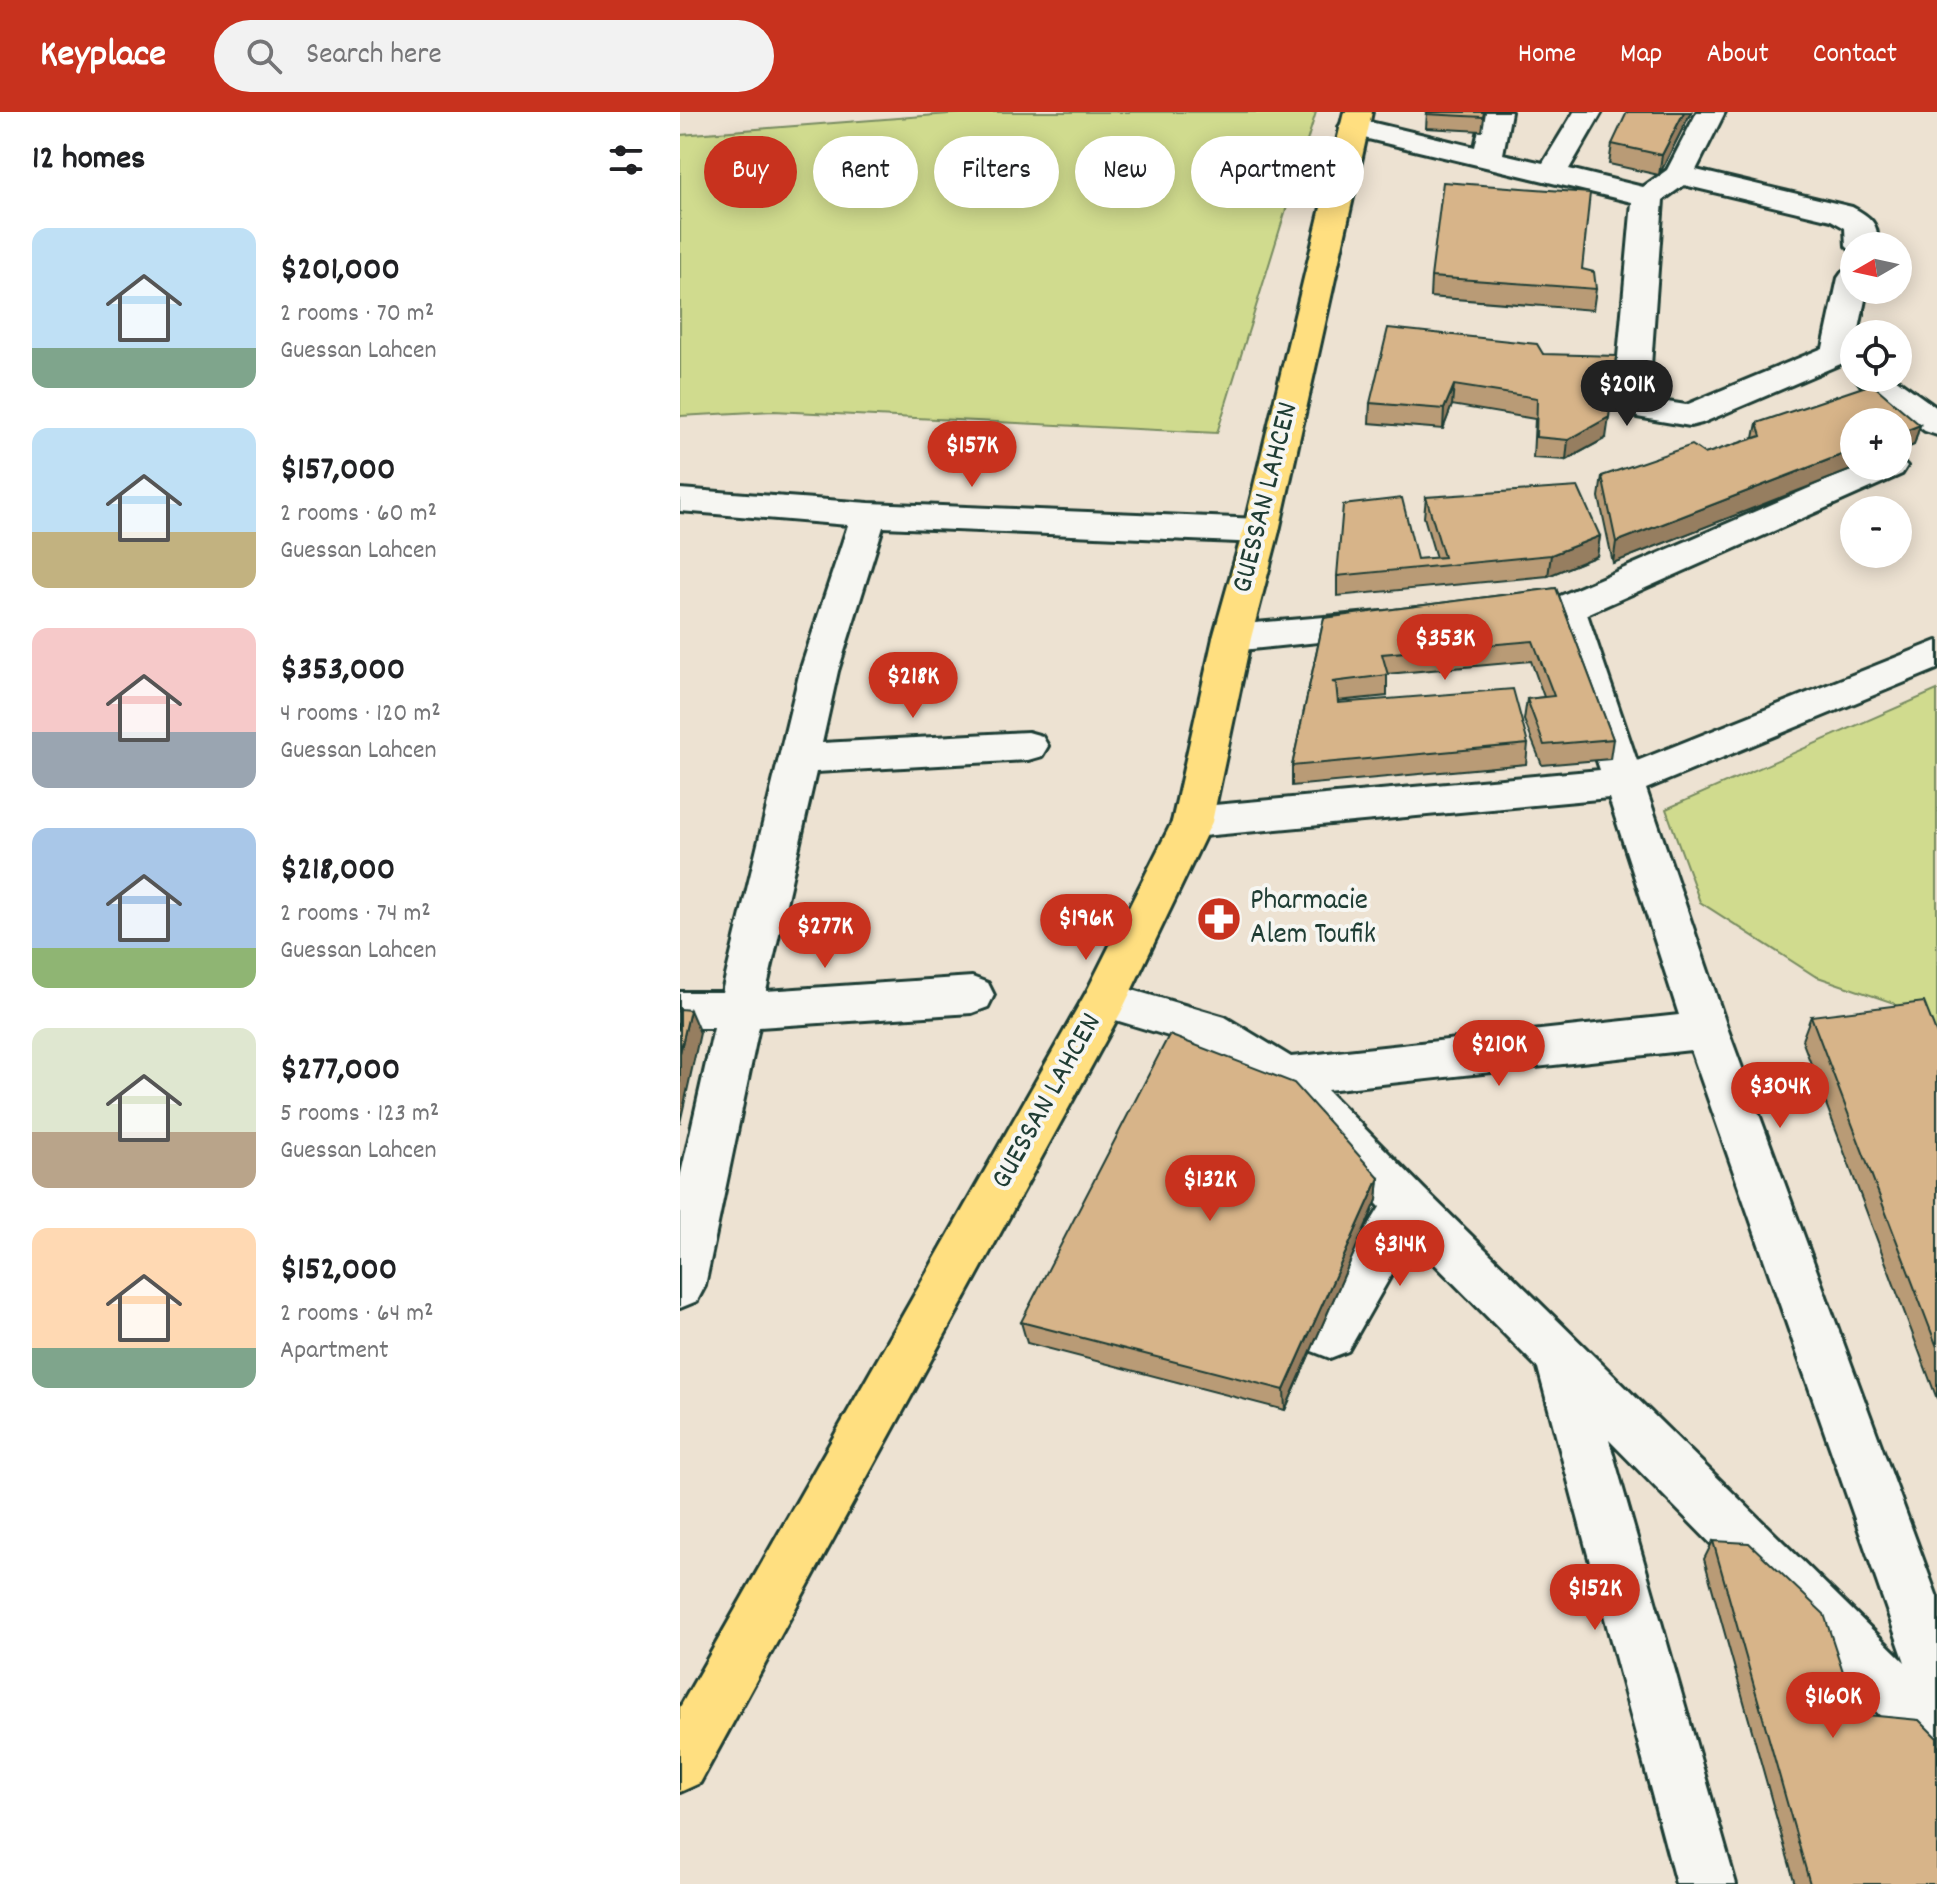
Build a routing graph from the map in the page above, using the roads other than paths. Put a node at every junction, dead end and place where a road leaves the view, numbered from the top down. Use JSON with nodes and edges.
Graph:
{"nodes":[{"id":1,"x":1497,"y":112,"type":"edge"},
{"id":2,"x":1588,"y":112,"type":"edge"},
{"id":3,"x":1711,"y":112,"type":"edge"},
{"id":4,"x":1373,"y":121,"type":"edge"},
{"id":5,"x":1487,"y":160,"type":"junction"},
{"id":6,"x":1551,"y":175,"type":"junction"},
{"id":7,"x":1679,"y":175,"type":"junction"},
{"id":8,"x":1648,"y":197,"type":"junction"},
{"id":9,"x":1862,"y":232,"type":"edge"},
{"id":10,"x":1840,"y":361,"type":"edge"},
{"id":11,"x":1892,"y":392,"type":"edge"},
{"id":12,"x":1937,"y":424,"type":"edge"},
{"id":13,"x":1937,"y":445,"type":"edge"},
{"id":14,"x":1912,"y":456,"type":"edge"},
{"id":15,"x":1858,"y":480,"type":"edge"},
{"id":16,"x":680,"y":500,"type":"edge"},
{"id":17,"x":869,"y":515,"type":"junction"},
{"id":18,"x":1261,"y":531,"type":"junction"},
{"id":19,"x":1566,"y":608,"type":"junction"},
{"id":20,"x":1507,"y":613,"type":"edge"},
{"id":21,"x":1415,"y":621,"type":"edge"},
{"id":22,"x":1232,"y":638,"type":"junction"},
{"id":23,"x":1937,"y":654,"type":"edge"},
{"id":24,"x":1028,"y":746,"type":"dead end"},
{"id":25,"x":801,"y":758,"type":"junction"},
{"id":26,"x":1625,"y":782,"type":"junction"},
{"id":27,"x":1192,"y":822,"type":"junction"},
{"id":28,"x":972,"y":995,"type":"dead end"},
{"id":29,"x":1105,"y":1000,"type":"junction"},
{"id":30,"x":680,"y":1010,"type":"edge"},
{"id":31,"x":740,"y":1010,"type":"junction"},
{"id":32,"x":1706,"y":1030,"type":"junction"},
{"id":33,"x":1285,"y":1076,"type":"junction"},
{"id":34,"x":1407,"y":1204,"type":"junction"},
{"id":35,"x":680,"y":1286,"type":"edge"},
{"id":36,"x":1330,"y":1335,"type":"edge"},
{"id":37,"x":1560,"y":1359,"type":"junction"},
{"id":38,"x":1937,"y":1673,"type":"edge"},
{"id":39,"x":1937,"y":1733,"type":"edge"},
{"id":40,"x":680,"y":1763,"type":"edge"},
{"id":41,"x":1706,"y":1884,"type":"edge"}],
"edges":[{"from":1,"to":5,"type":"street"},
{"from":2,"to":6,"type":"street"},
{"from":3,"to":7,"type":"street"},
{"from":4,"to":5,"type":"street"},
{"from":4,"to":18,"type":"main road","name":"GUESSAN LAHCEN"},
{"from":5,"to":6,"type":"street"},
{"from":6,"to":8,"type":"street"},
{"from":7,"to":8,"type":"street"},
{"from":7,"to":9,"type":"street"},
{"from":8,"to":10,"type":"street"},
{"from":11,"to":12,"type":"street"},
{"from":13,"to":14,"type":"street"},
{"from":15,"to":19,"type":"street"},
{"from":16,"to":17,"type":"street"},
{"from":17,"to":18,"type":"street"},
{"from":17,"to":25,"type":"street"},
{"from":18,"to":22,"type":"main road","name":"GUESSAN LAHCEN"},
{"from":19,"to":20,"type":"street"},
{"from":19,"to":26,"type":"street"},
{"from":21,"to":22,"type":"street"},
{"from":22,"to":27,"type":"main road","name":"GUESSAN LAHCEN"},
{"from":23,"to":26,"type":"street"},
{"from":24,"to":25,"type":"street"},
{"from":25,"to":31,"type":"street"},
{"from":26,"to":27,"type":"street"},
{"from":26,"to":32,"type":"street"},
{"from":27,"to":29,"type":"main road","name":"GUESSAN LAHCEN"},
{"from":28,"to":31,"type":"street"},
{"from":29,"to":33,"type":"street"},
{"from":29,"to":40,"type":"main road","name":"GUESSAN LAHCEN"},
{"from":30,"to":31,"type":"street"},
{"from":31,"to":35,"type":"street"},
{"from":32,"to":33,"type":"street"},
{"from":32,"to":38,"type":"street"},
{"from":33,"to":34,"type":"street"},
{"from":34,"to":36,"type":"street"},
{"from":34,"to":37,"type":"street"},
{"from":37,"to":39,"type":"street"},
{"from":37,"to":41,"type":"street"}]}
